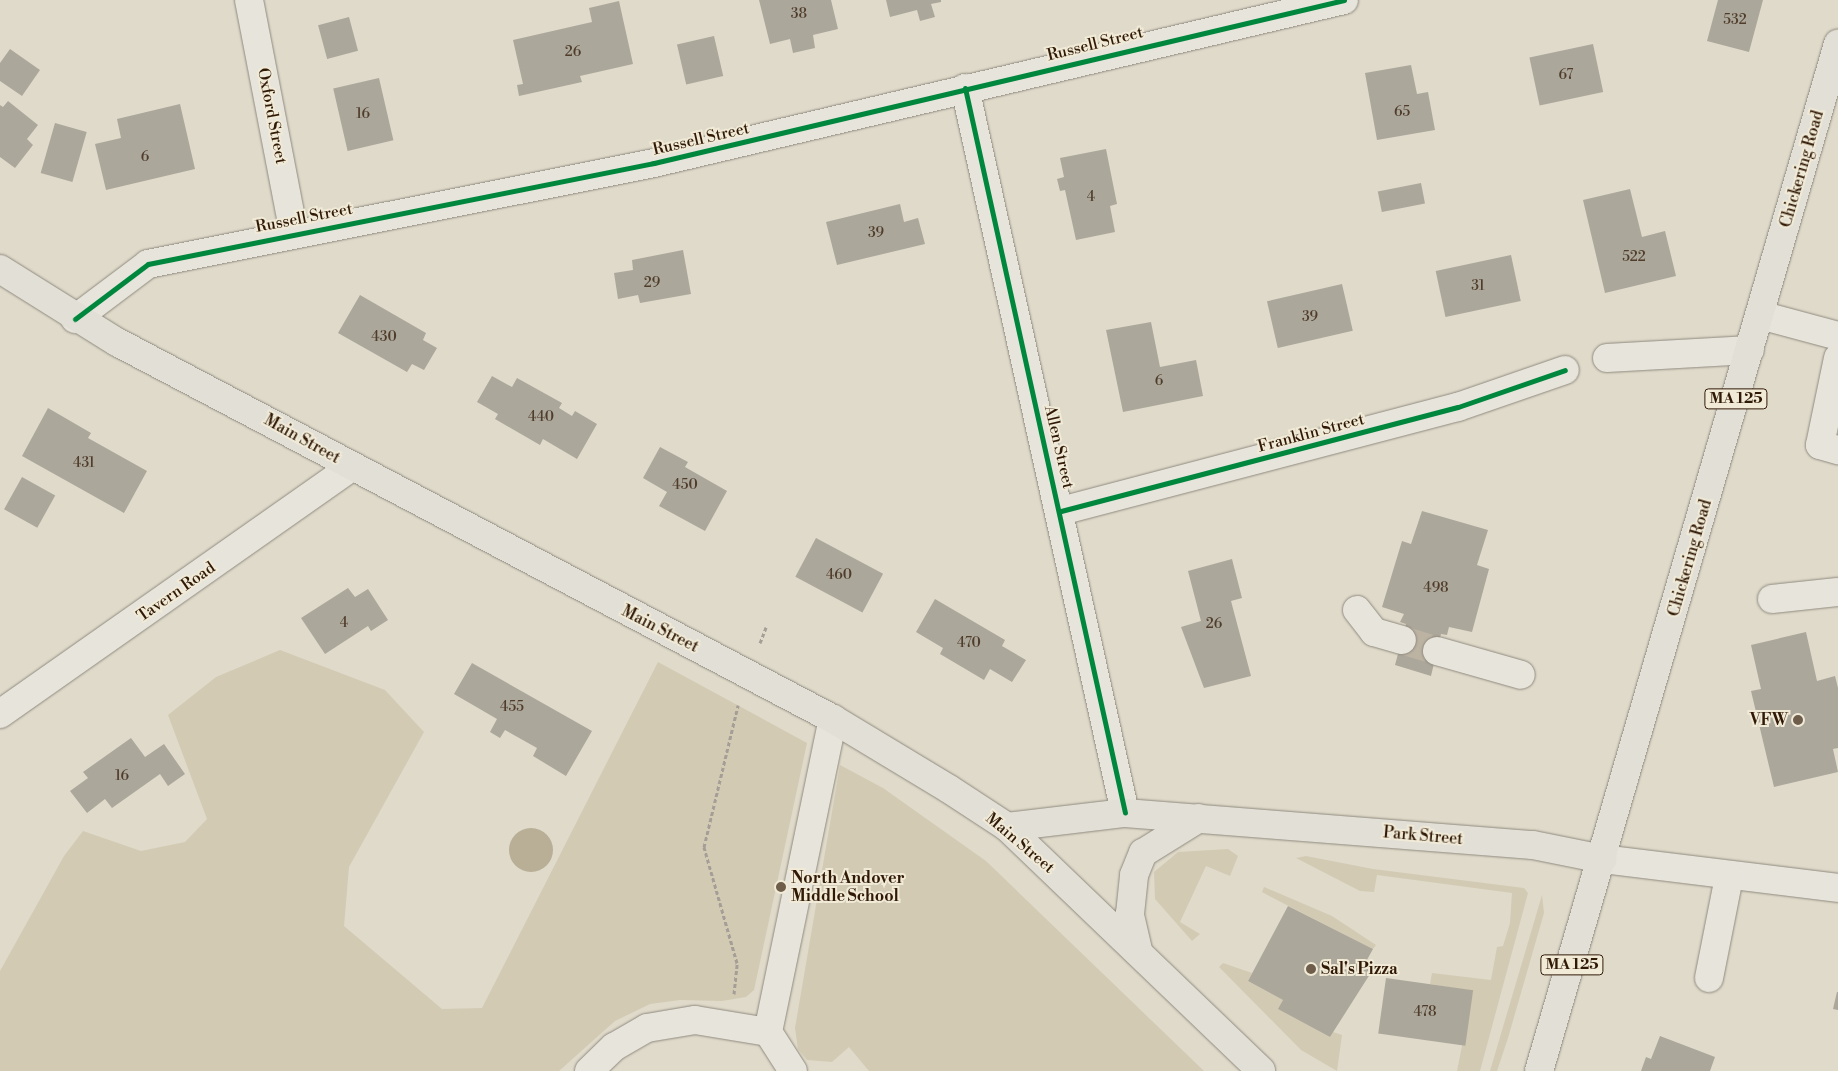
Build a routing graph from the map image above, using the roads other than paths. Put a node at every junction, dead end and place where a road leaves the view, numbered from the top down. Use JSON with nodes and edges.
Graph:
{"nodes":[{"id":1,"x":249,"y":0,"type":"edge"},
{"id":2,"x":1344,"y":0,"type":"edge"},
{"id":3,"x":1838,"y":44,"type":"edge"},
{"id":4,"x":965,"y":88,"type":"junction"},
{"id":5,"x":294,"y":232,"type":"junction"},
{"id":6,"x":0,"y":269,"type":"edge"},
{"id":7,"x":1760,"y":315,"type":"junction"},
{"id":8,"x":75,"y":319,"type":"junction"},
{"id":9,"x":1838,"y":336,"type":"edge"},
{"id":10,"x":1750,"y":350,"type":"junction"},
{"id":11,"x":1608,"y":358,"type":"dead end"},
{"id":12,"x":1838,"y":358,"type":"edge"},
{"id":13,"x":1565,"y":370,"type":"dead end"},
{"id":14,"x":1838,"y":450,"type":"edge"},
{"id":15,"x":351,"y":467,"type":"junction"},
{"id":16,"x":1061,"y":511,"type":"junction"},
{"id":17,"x":1838,"y":592,"type":"edge"},
{"id":18,"x":1772,"y":599,"type":"dead end"},
{"id":19,"x":1357,"y":610,"type":"dead end"},
{"id":20,"x":1402,"y":640,"type":"tunnel mouth"},
{"id":21,"x":1437,"y":650,"type":"tunnel mouth"},
{"id":22,"x":1521,"y":675,"type":"dead end"},
{"id":23,"x":0,"y":714,"type":"edge"},
{"id":24,"x":833,"y":719,"type":"junction"},
{"id":25,"x":1125,"y":813,"type":"junction"},
{"id":26,"x":1199,"y":818,"type":"junction"},
{"id":27,"x":1007,"y":828,"type":"junction"},
{"id":28,"x":1603,"y":859,"type":"junction"},
{"id":29,"x":1728,"y":877,"type":"junction"},
{"id":30,"x":1838,"y":888,"type":"edge"},
{"id":31,"x":1138,"y":950,"type":"junction"},
{"id":32,"x":1709,"y":978,"type":"dead end"},
{"id":33,"x":768,"y":1032,"type":"junction"},
{"id":34,"x":589,"y":1071,"type":"edge"},
{"id":35,"x":793,"y":1071,"type":"edge"},
{"id":36,"x":1261,"y":1071,"type":"edge"},
{"id":37,"x":1540,"y":1071,"type":"edge"}],
"edges":[{"from":1,"to":5,"type":"street","name":"Oxford Street"},
{"from":2,"to":4,"type":"street","name":"Russell Street"},
{"from":3,"to":7,"type":"main road","name":"Chickering Road","number":"MA 125"},
{"from":4,"to":5,"type":"street","name":"Russell Street"},
{"from":4,"to":16,"type":"street","name":"Allen Street"},
{"from":5,"to":8,"type":"street","name":"Russell Street"},
{"from":6,"to":8,"type":"main road","name":"Main Street"},
{"from":7,"to":9,"type":"street"},
{"from":7,"to":10,"type":"main road","name":"Chickering Road","number":"MA 125"},
{"from":8,"to":15,"type":"main road","name":"Main Street"},
{"from":10,"to":11,"type":"street"},
{"from":10,"to":28,"type":"main road","name":"Chickering Road","number":"MA 125"},
{"from":12,"to":14,"type":"street"},
{"from":13,"to":16,"type":"street","name":"Franklin Street"},
{"from":15,"to":23,"type":"street","name":"Tavern Road"},
{"from":15,"to":24,"type":"main road","name":"Main Street"},
{"from":16,"to":25,"type":"street","name":"Allen Street"},
{"from":17,"to":18,"type":"street"},
{"from":19,"to":20,"type":"street"},
{"from":21,"to":22,"type":"street"},
{"from":24,"to":27,"type":"main road","name":"Main Street"},
{"from":24,"to":33,"type":"street"},
{"from":25,"to":26,"type":"main road","name":"Park Street"},
{"from":25,"to":27,"type":"main road","name":"Park Street"},
{"from":26,"to":28,"type":"main road","name":"Park Street"},
{"from":26,"to":31,"type":"main road"},
{"from":27,"to":31,"type":"main road","name":"Main Street"},
{"from":28,"to":29,"type":"street","name":"Park Street"},
{"from":28,"to":37,"type":"main road","name":"Chickering Road","number":"MA 125"},
{"from":29,"to":30,"type":"street","name":"Park Street"},
{"from":29,"to":32,"type":"street"},
{"from":31,"to":36,"type":"main road","name":"Main Street"},
{"from":33,"to":34,"type":"street"},
{"from":33,"to":35,"type":"street"}]}
